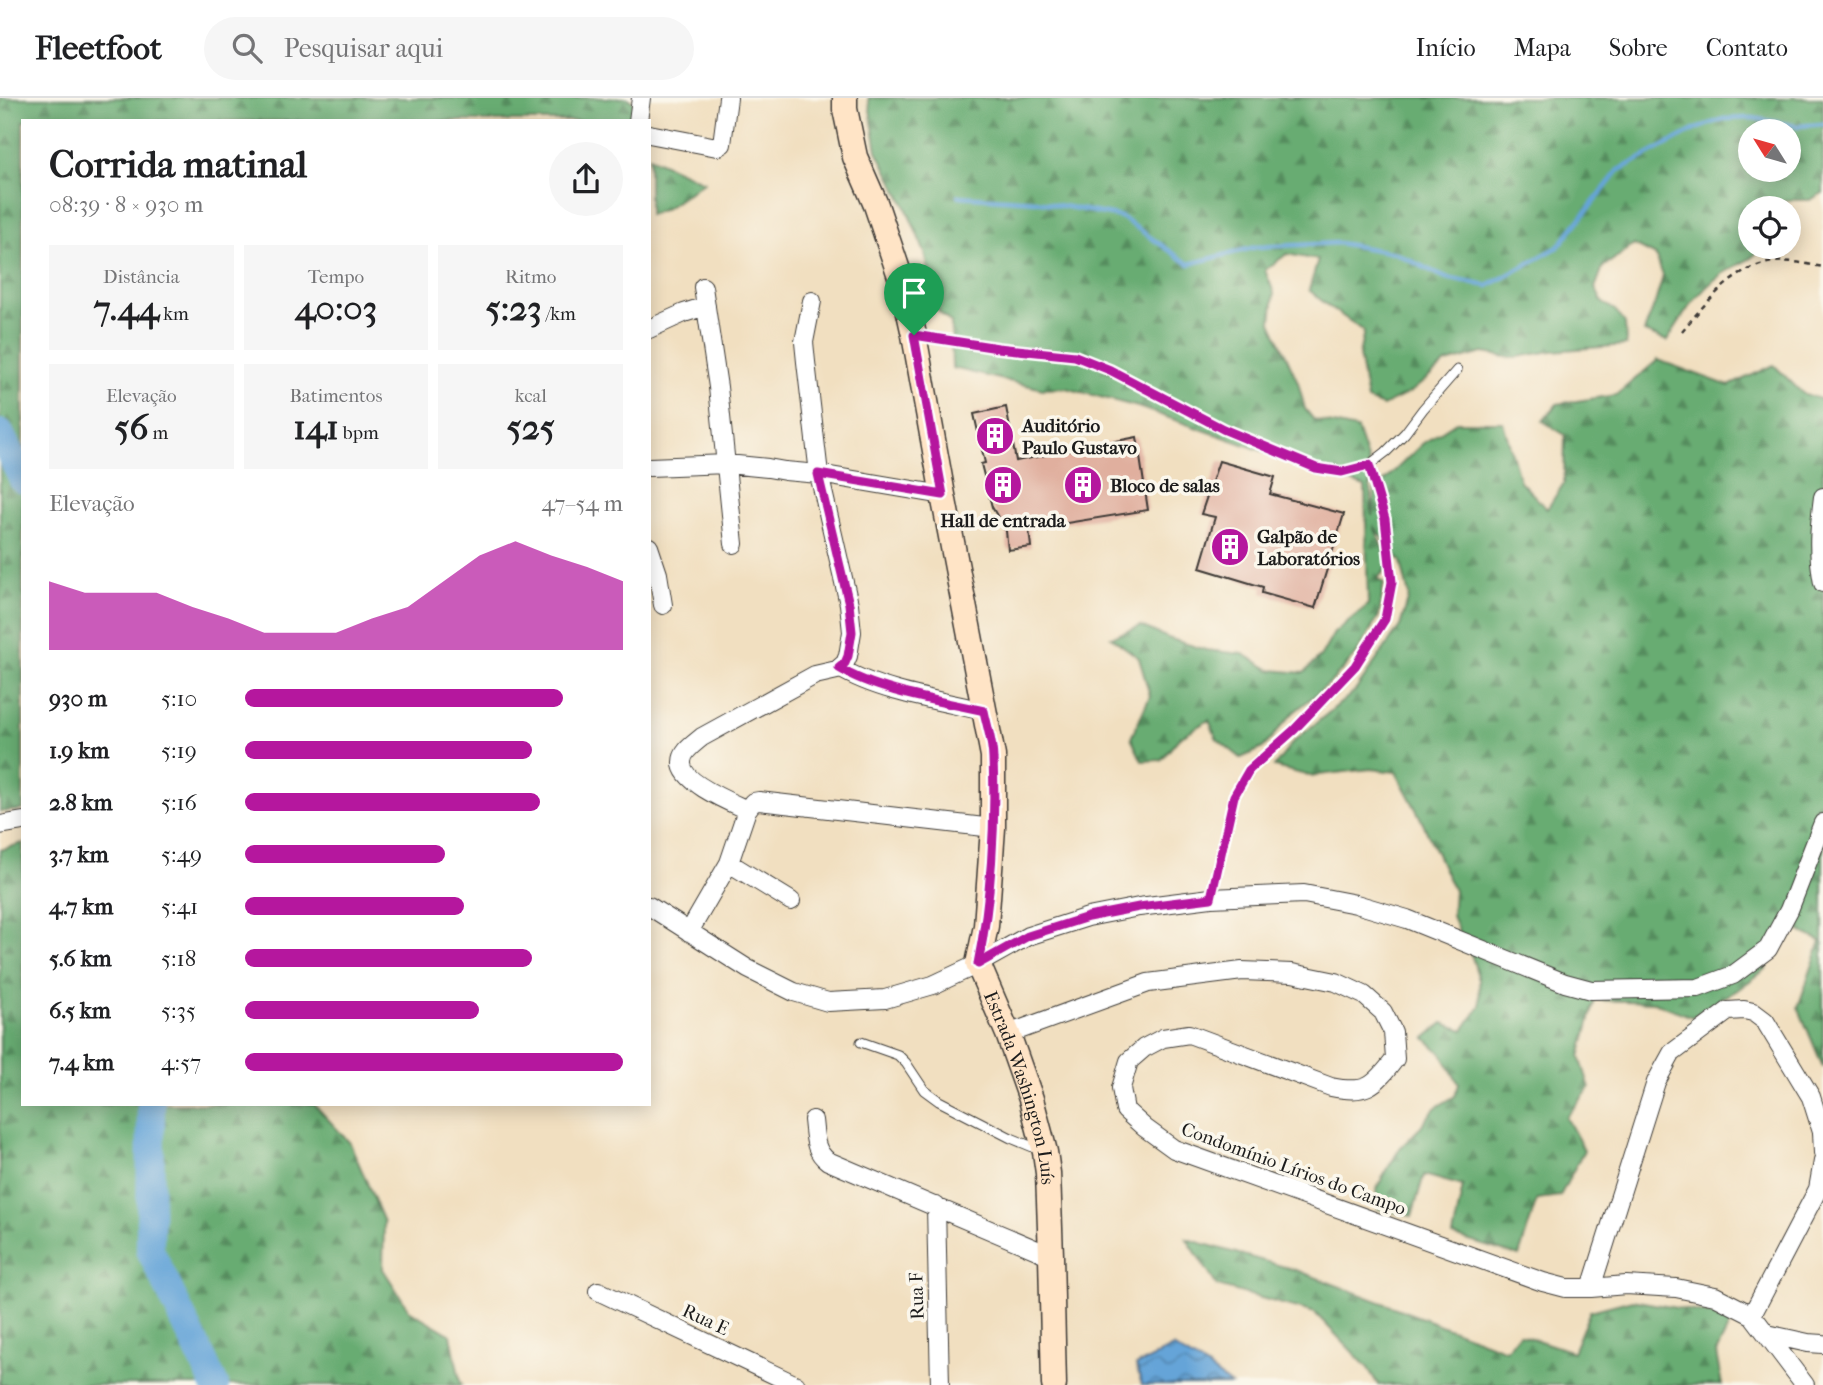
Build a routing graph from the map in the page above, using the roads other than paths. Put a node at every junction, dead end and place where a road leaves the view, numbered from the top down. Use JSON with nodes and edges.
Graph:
{"nodes":[{"id":1,"x":641,"y":98,"type":"edge"},
{"id":2,"x":728,"y":98,"type":"edge"},
{"id":3,"x":845,"y":98,"type":"edge"},
{"id":4,"x":638,"y":119,"type":"edge"},
{"id":5,"x":651,"y":134,"type":"edge"},
{"id":6,"x":703,"y":287,"type":"dead end"},
{"id":7,"x":812,"y":301,"type":"dead end"},
{"id":8,"x":706,"y":306,"type":"junction"},
{"id":9,"x":651,"y":328,"type":"edge"},
{"id":10,"x":914,"y":335,"type":"junction"},
{"id":11,"x":1457,"y":370,"type":"dead end"},
{"id":12,"x":727,"y":464,"type":"junction"},
{"id":13,"x":651,"y":467,"type":"edge"},
{"id":14,"x":818,"y":474,"type":"junction"},
{"id":15,"x":943,"y":495,"type":"junction"},
{"id":16,"x":1823,"y":497,"type":"edge"},
{"id":17,"x":734,"y":544,"type":"dead end"},
{"id":18,"x":651,"y":553,"type":"edge"},
{"id":19,"x":1823,"y":583,"type":"edge"},
{"id":20,"x":663,"y":605,"type":"dead end"},
{"id":21,"x":839,"y":668,"type":"junction"},
{"id":22,"x":984,"y":711,"type":"junction"},
{"id":23,"x":747,"y":810,"type":"junction"},
{"id":24,"x":21,"y":821,"type":"edge"},
{"id":25,"x":1823,"y":823,"type":"edge"},
{"id":26,"x":0,"y":825,"type":"edge"},
{"id":27,"x":993,"y":828,"type":"junction"},
{"id":28,"x":729,"y":863,"type":"junction"},
{"id":29,"x":791,"y":901,"type":"dead end"},
{"id":30,"x":651,"y":907,"type":"edge"},
{"id":31,"x":689,"y":932,"type":"junction"},
{"id":32,"x":978,"y":964,"type":"junction"},
{"id":33,"x":1008,"y":1034,"type":"junction"},
{"id":34,"x":861,"y":1042,"type":"dead end"},
{"id":35,"x":813,"y":1120,"type":"dead end"},
{"id":36,"x":1045,"y":1152,"type":"junction"},
{"id":37,"x":1823,"y":1153,"type":"edge"},
{"id":38,"x":1823,"y":1161,"type":"edge"},
{"id":39,"x":936,"y":1206,"type":"junction"},
{"id":40,"x":1051,"y":1256,"type":"junction"},
{"id":41,"x":1591,"y":1288,"type":"junction"},
{"id":42,"x":598,"y":1291,"type":"dead end"},
{"id":43,"x":1752,"y":1315,"type":"junction"},
{"id":44,"x":1767,"y":1334,"type":"junction"},
{"id":45,"x":1823,"y":1344,"type":"edge"},
{"id":46,"x":796,"y":1385,"type":"edge"},
{"id":47,"x":940,"y":1385,"type":"edge"},
{"id":48,"x":1055,"y":1385,"type":"edge"},
{"id":49,"x":1805,"y":1385,"type":"edge"}],
"edges":[{"from":1,"to":4,"type":"street"},
{"from":2,"to":5,"type":"street"},
{"from":3,"to":10,"type":"street","name":"Estrada Washington Luís"},
{"from":6,"to":8,"type":"street"},
{"from":7,"to":14,"type":"street"},
{"from":8,"to":9,"type":"street"},
{"from":8,"to":12,"type":"street"},
{"from":10,"to":11,"type":"lane"},
{"from":10,"to":15,"type":"street","name":"Estrada Washington Luís"},
{"from":12,"to":13,"type":"street"},
{"from":12,"to":14,"type":"street"},
{"from":12,"to":17,"type":"street"},
{"from":14,"to":15,"type":"street"},
{"from":14,"to":21,"type":"street"},
{"from":15,"to":22,"type":"street","name":"Estrada Washington Luís"},
{"from":16,"to":19,"type":"street"},
{"from":18,"to":20,"type":"street"},
{"from":21,"to":22,"type":"street"},
{"from":21,"to":23,"type":"street"},
{"from":22,"to":27,"type":"street","name":"Estrada Washington Luís"},
{"from":23,"to":27,"type":"street"},
{"from":23,"to":28,"type":"street"},
{"from":24,"to":26,"type":"street"},
{"from":25,"to":32,"type":"street"},
{"from":27,"to":32,"type":"street","name":"Estrada Washington Luís"},
{"from":28,"to":29,"type":"street"},
{"from":28,"to":31,"type":"street"},
{"from":30,"to":31,"type":"street"},
{"from":31,"to":32,"type":"street"},
{"from":32,"to":33,"type":"street","name":"Estrada Washington Luís"},
{"from":33,"to":36,"type":"street","name":"Estrada Washington Luís"},
{"from":33,"to":41,"type":"street","name":"Condomínio Lírios do Campo"},
{"from":34,"to":36,"type":"lane"},
{"from":35,"to":39,"type":"street"},
{"from":36,"to":40,"type":"street","name":"Estrada Washington Luís"},
{"from":37,"to":41,"type":"street"},
{"from":38,"to":43,"type":"street"},
{"from":39,"to":40,"type":"street"},
{"from":39,"to":47,"type":"street","name":"Rua F"},
{"from":40,"to":48,"type":"street","name":"Estrada Washington Luís"},
{"from":41,"to":43,"type":"street","name":"Condomínio Lírios do Campo"},
{"from":42,"to":46,"type":"street","name":"Rua E"},
{"from":43,"to":44,"type":"street","name":"Condomínio Lírios do Campo"},
{"from":44,"to":45,"type":"street"},
{"from":44,"to":49,"type":"street","name":"Condomínio Lírios do Campo"}]}
